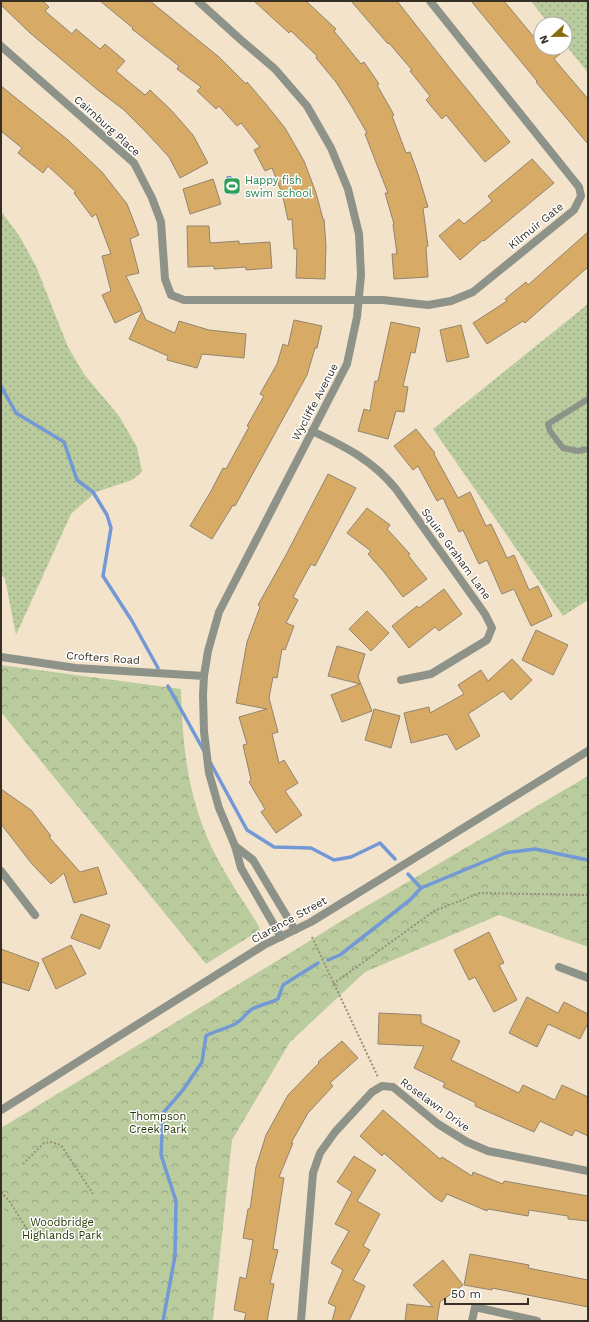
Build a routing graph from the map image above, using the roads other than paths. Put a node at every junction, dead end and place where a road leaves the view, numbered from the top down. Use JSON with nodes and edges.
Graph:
{"nodes":[{"id":1,"x":198,"y":1,"type":"edge"},
{"id":2,"x":430,"y":1,"type":"edge"},
{"id":3,"x":1,"y":46,"type":"edge"},
{"id":4,"x":358,"y":300,"type":"junction"},
{"id":5,"x":588,"y":399,"type":"edge"},
{"id":6,"x":312,"y":431,"type":"junction"},
{"id":7,"x":588,"y":449,"type":"edge"},
{"id":8,"x":1,"y":657,"type":"edge"},
{"id":9,"x":204,"y":676,"type":"junction"},
{"id":10,"x":401,"y":680,"type":"dead end"},
{"id":11,"x":588,"y":751,"type":"edge"},
{"id":12,"x":235,"y":846,"type":"junction"},
{"id":13,"x":1,"y":871,"type":"edge"},
{"id":14,"x":35,"y":915,"type":"dead end"},
{"id":15,"x":295,"y":930,"type":"junction"},
{"id":16,"x":281,"y":937,"type":"junction"},
{"id":17,"x":559,"y":967,"type":"dead end"},
{"id":18,"x":588,"y":978,"type":"edge"},
{"id":19,"x":1,"y":1110,"type":"edge"},
{"id":20,"x":588,"y":1171,"type":"edge"},
{"id":21,"x":301,"y":1321,"type":"edge"},
{"id":22,"x":472,"y":1321,"type":"edge"},
{"id":23,"x":537,"y":1321,"type":"edge"}],
"edges":[{"from":1,"to":4,"type":"street","name":"Wycliffe Avenue"},
{"from":2,"to":4,"type":"street","name":"Kilmuir Gate"},
{"from":3,"to":4,"type":"street","name":"Cairnburg Place"},
{"from":4,"to":6,"type":"street","name":"Wycliffe Avenue"},
{"from":5,"to":7,"type":"lane"},
{"from":6,"to":9,"type":"street","name":"Wycliffe Avenue"},
{"from":6,"to":10,"type":"street","name":"Squire Graham Lane"},
{"from":8,"to":9,"type":"street","name":"Crofters Road"},
{"from":9,"to":12,"type":"street","name":"Wycliffe Avenue"},
{"from":11,"to":15,"type":"street","name":"Clarence Street"},
{"from":12,"to":15,"type":"street","name":"Wycliffe Avenue"},
{"from":12,"to":16,"type":"street","name":"Wycliffe Avenue"},
{"from":13,"to":14,"type":"street"},
{"from":15,"to":16,"type":"street","name":"Clarence Street"},
{"from":16,"to":19,"type":"street","name":"Clarence Street"},
{"from":17,"to":18,"type":"street"},
{"from":20,"to":21,"type":"street","name":"Roselawn Drive"},
{"from":22,"to":23,"type":"street"}]}
